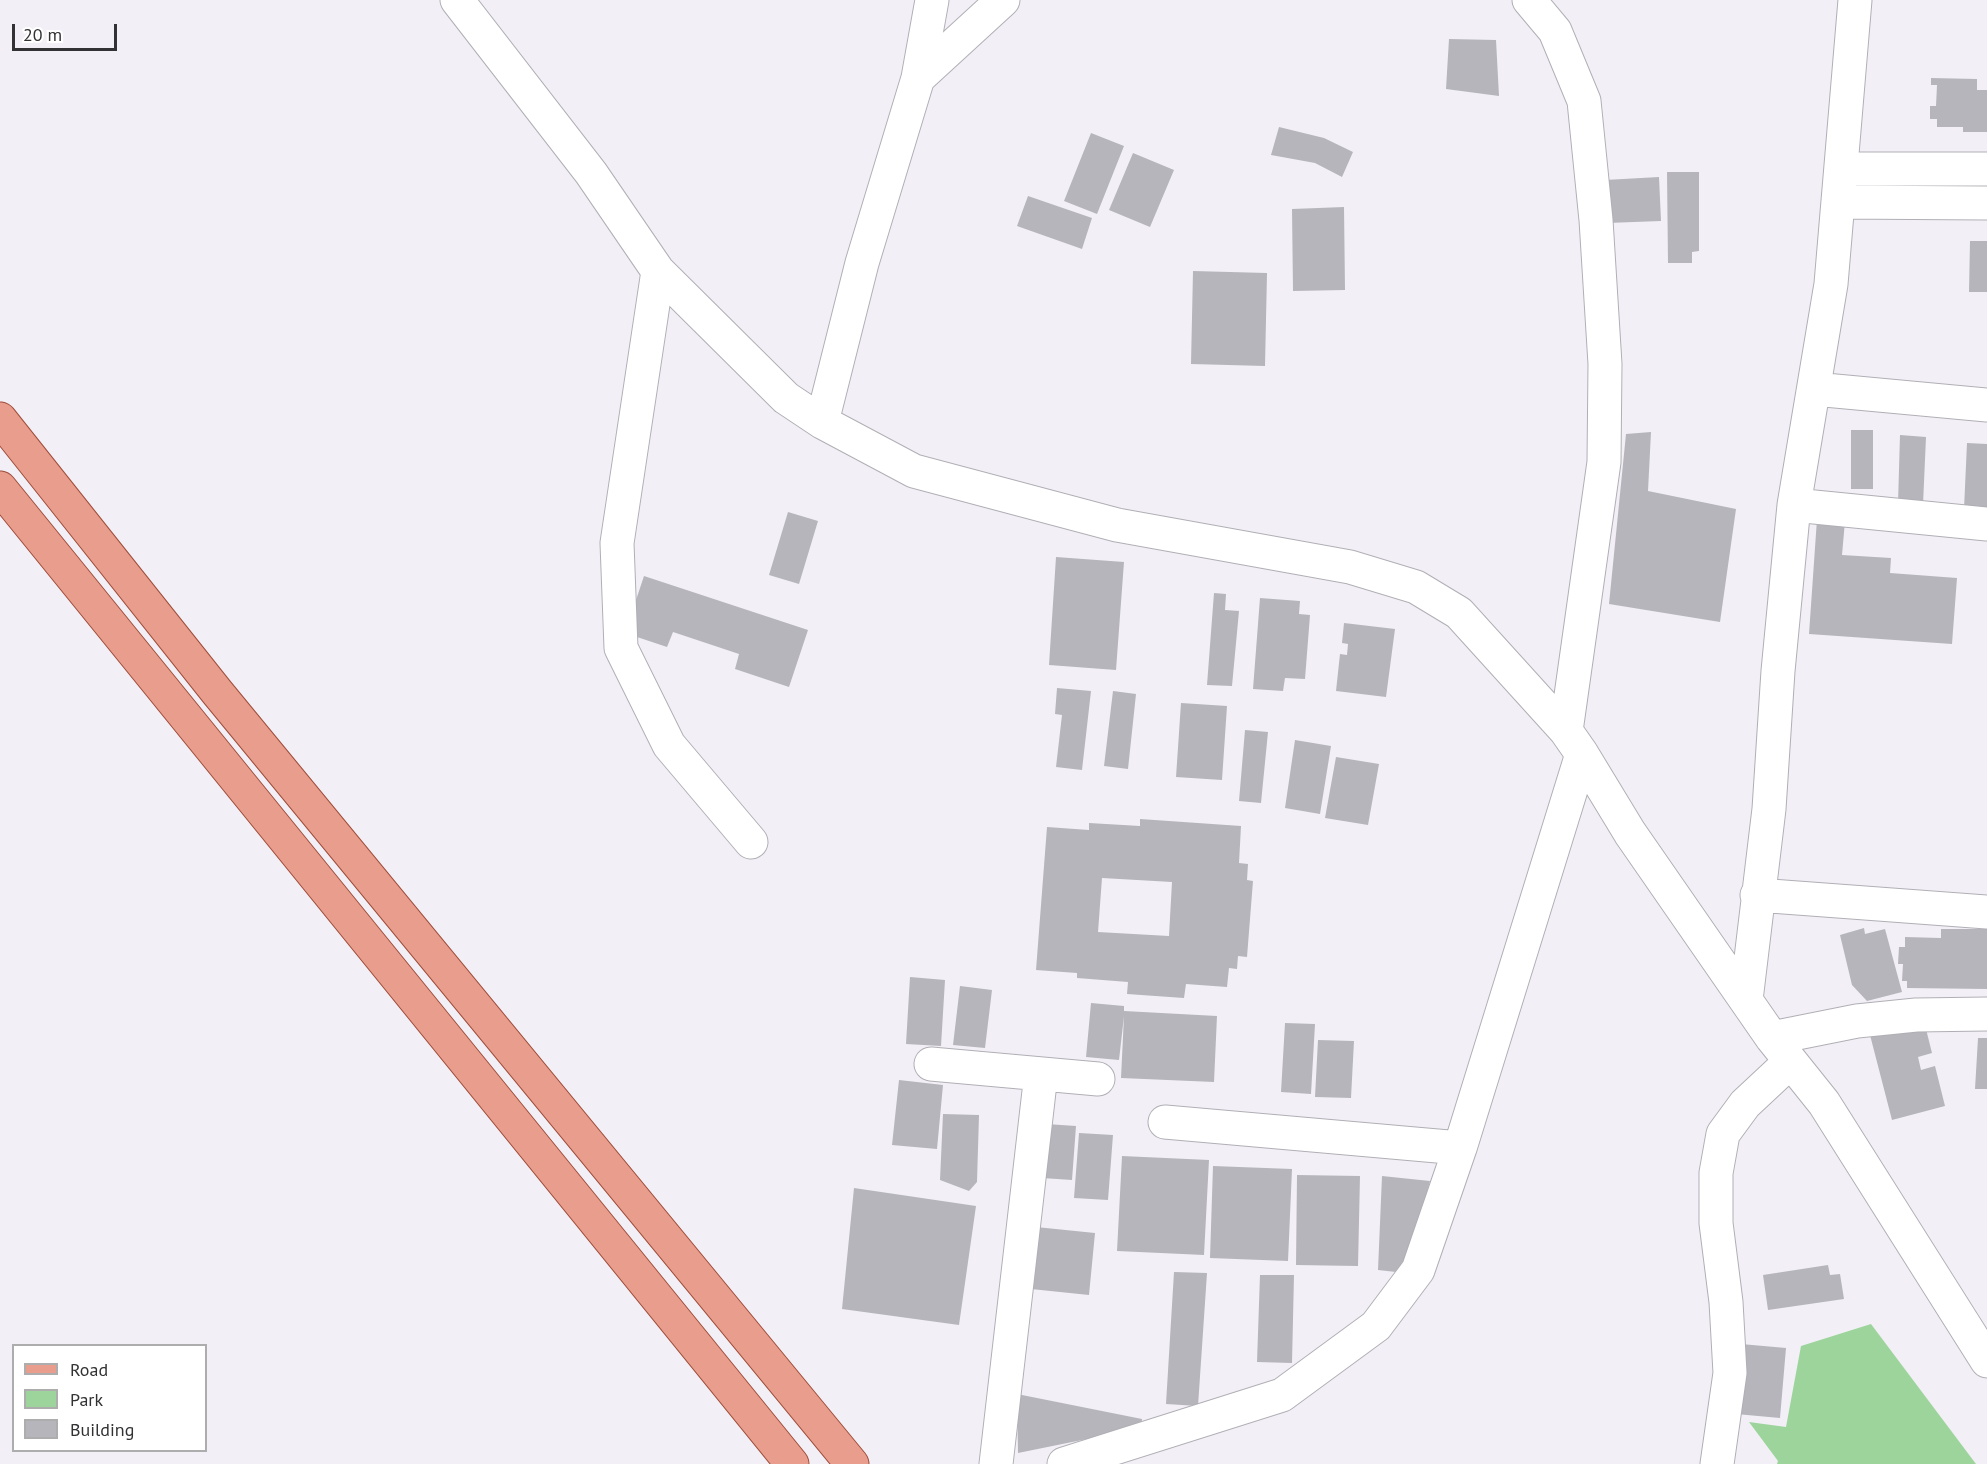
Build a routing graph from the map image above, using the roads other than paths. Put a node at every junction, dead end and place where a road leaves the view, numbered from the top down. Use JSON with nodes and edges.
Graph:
{"nodes":[{"id":1,"x":457,"y":0,"type":"edge"},
{"id":2,"x":932,"y":0,"type":"edge"},
{"id":3,"x":1003,"y":0,"type":"edge"},
{"id":4,"x":1529,"y":0,"type":"edge"},
{"id":5,"x":1855,"y":0,"type":"edge"},
{"id":6,"x":918,"y":78,"type":"junction"},
{"id":7,"x":1842,"y":169,"type":"junction"},
{"id":8,"x":1987,"y":169,"type":"edge"},
{"id":9,"x":1838,"y":202,"type":"junction"},
{"id":10,"x":1987,"y":203,"type":"edge"},
{"id":11,"x":658,"y":271,"type":"junction"},
{"id":12,"x":1814,"y":389,"type":"junction"},
{"id":13,"x":1987,"y":405,"type":"edge"},
{"id":14,"x":822,"y":422,"type":"junction"},
{"id":15,"x":2,"y":426,"type":"edge"},
{"id":16,"x":4,"y":503,"type":"edge"},
{"id":17,"x":1794,"y":505,"type":"junction"},
{"id":18,"x":1987,"y":524,"type":"edge"},
{"id":19,"x":1574,"y":742,"type":"junction"},
{"id":20,"x":751,"y":842,"type":"dead end"},
{"id":21,"x":1757,"y":895,"type":"junction"},
{"id":22,"x":1987,"y":912,"type":"edge"},
{"id":23,"x":1746,"y":1000,"type":"junction"},
{"id":24,"x":1987,"y":1014,"type":"edge"},
{"id":25,"x":1781,"y":1050,"type":"junction"},
{"id":26,"x":931,"y":1064,"type":"dead end"},
{"id":27,"x":1041,"y":1074,"type":"junction"},
{"id":28,"x":1098,"y":1079,"type":"dead end"},
{"id":29,"x":1165,"y":1122,"type":"dead end"},
{"id":30,"x":1460,"y":1148,"type":"junction"},
{"id":31,"x":1987,"y":1361,"type":"edge"},
{"id":32,"x":792,"y":1464,"type":"edge"},
{"id":33,"x":852,"y":1464,"type":"edge"},
{"id":34,"x":996,"y":1464,"type":"edge"},
{"id":35,"x":1064,"y":1464,"type":"edge"},
{"id":36,"x":1717,"y":1464,"type":"edge"}],
"edges":[{"from":1,"to":11,"type":"street"},
{"from":2,"to":6,"type":"street"},
{"from":3,"to":6,"type":"street"},
{"from":4,"to":19,"type":"street"},
{"from":5,"to":7,"type":"street"},
{"from":6,"to":14,"type":"street"},
{"from":7,"to":8,"type":"street"},
{"from":7,"to":9,"type":"street"},
{"from":9,"to":10,"type":"street"},
{"from":9,"to":12,"type":"street"},
{"from":11,"to":14,"type":"street"},
{"from":11,"to":20,"type":"street"},
{"from":12,"to":13,"type":"street"},
{"from":12,"to":17,"type":"street"},
{"from":14,"to":19,"type":"street"},
{"from":15,"to":33,"type":"main road"},
{"from":16,"to":32,"type":"main road"},
{"from":17,"to":18,"type":"street"},
{"from":17,"to":21,"type":"street"},
{"from":19,"to":23,"type":"street"},
{"from":19,"to":30,"type":"street"},
{"from":21,"to":22,"type":"street"},
{"from":21,"to":23,"type":"street"},
{"from":23,"to":25,"type":"street"},
{"from":24,"to":25,"type":"street"},
{"from":25,"to":31,"type":"street"},
{"from":25,"to":36,"type":"street"},
{"from":26,"to":27,"type":"street"},
{"from":27,"to":28,"type":"street"},
{"from":27,"to":34,"type":"street"},
{"from":29,"to":30,"type":"street"},
{"from":30,"to":35,"type":"street"}]}
